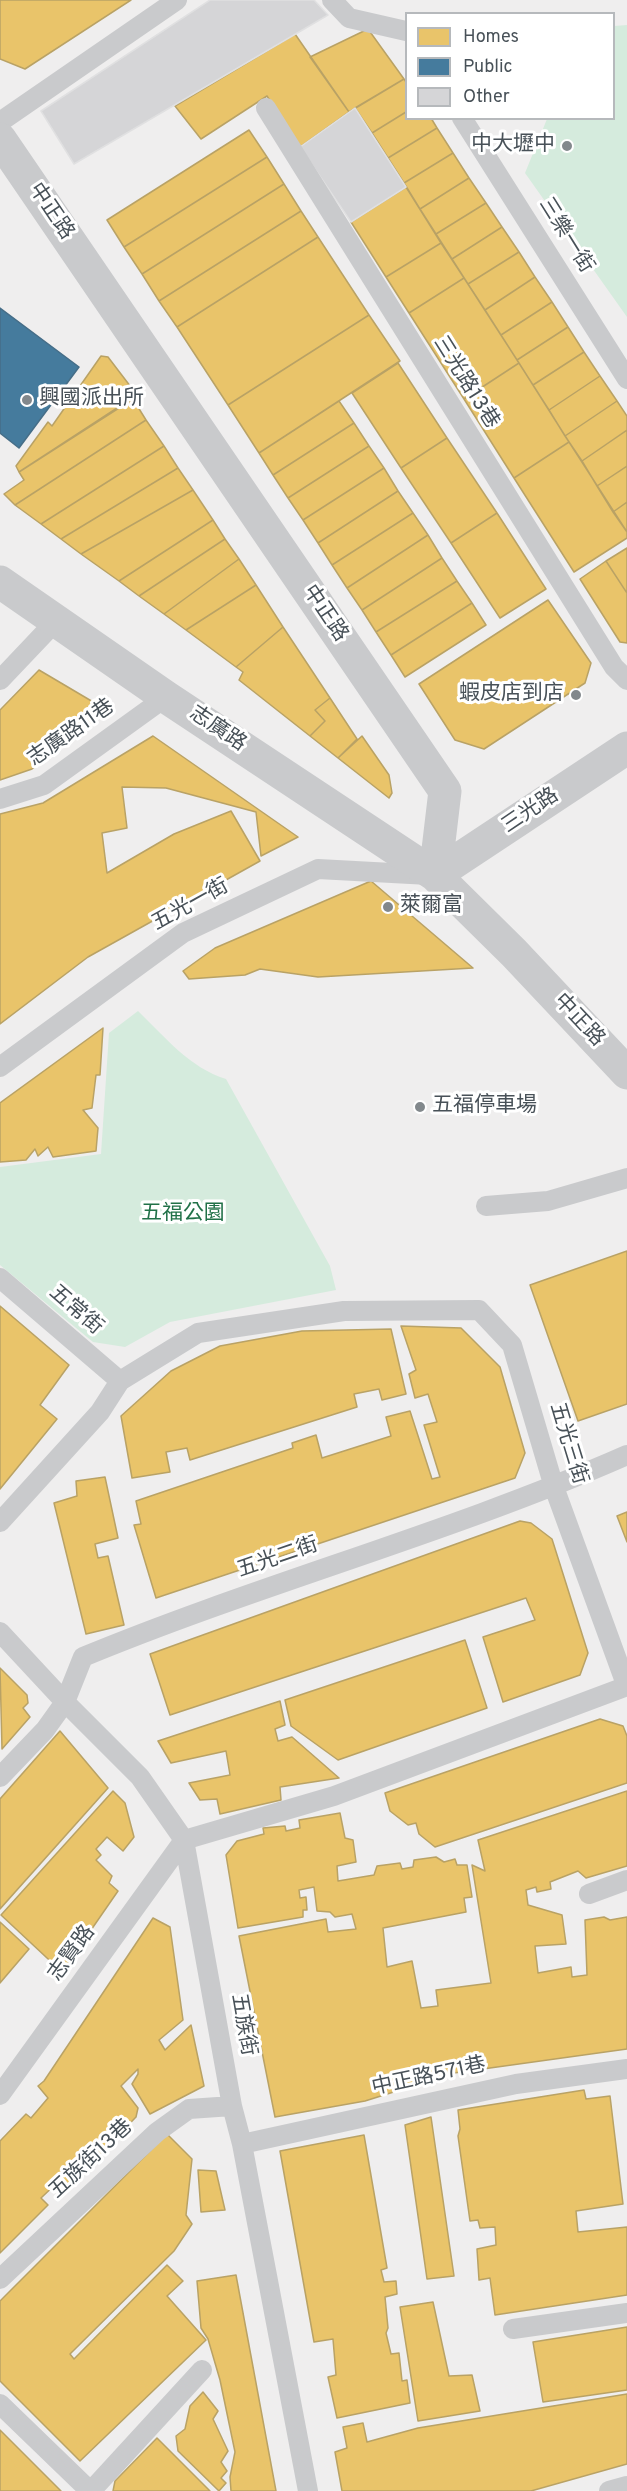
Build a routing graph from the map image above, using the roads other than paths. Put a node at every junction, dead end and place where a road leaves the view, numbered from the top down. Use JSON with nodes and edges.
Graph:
{"nodes":[{"id":1,"x":177,"y":0,"type":"edge"},
{"id":2,"x":332,"y":0,"type":"edge"},
{"id":3,"x":405,"y":31,"type":"edge"},
{"id":4,"x":266,"y":108,"type":"dead end"},
{"id":5,"x":463,"y":120,"type":"edge"},
{"id":6,"x":0,"y":122,"type":"edge"},
{"id":7,"x":0,"y":139,"type":"edge"},
{"id":8,"x":627,"y":379,"type":"edge"},
{"id":9,"x":0,"y":582,"type":"edge"},
{"id":10,"x":56,"y":621,"type":"junction"},
{"id":11,"x":0,"y":680,"type":"edge"},
{"id":12,"x":627,"y":680,"type":"edge"},
{"id":13,"x":166,"y":697,"type":"junction"},
{"id":14,"x":627,"y":748,"type":"edge"},
{"id":15,"x":0,"y":799,"type":"edge"},
{"id":16,"x":435,"y":875,"type":"junction"},
{"id":17,"x":0,"y":1067,"type":"edge"},
{"id":18,"x":627,"y":1073,"type":"edge"},
{"id":19,"x":627,"y":1178,"type":"edge"},
{"id":20,"x":486,"y":1206,"type":"dead end"},
{"id":21,"x":0,"y":1278,"type":"edge"},
{"id":22,"x":120,"y":1381,"type":"junction"},
{"id":23,"x":627,"y":1455,"type":"edge"},
{"id":24,"x":554,"y":1487,"type":"junction"},
{"id":25,"x":0,"y":1522,"type":"edge"},
{"id":26,"x":0,"y":1632,"type":"edge"},
{"id":27,"x":627,"y":1686,"type":"edge"},
{"id":28,"x":65,"y":1702,"type":"junction"},
{"id":29,"x":0,"y":1777,"type":"edge"},
{"id":30,"x":184,"y":1840,"type":"junction"},
{"id":31,"x":627,"y":1880,"type":"edge"},
{"id":32,"x":589,"y":1894,"type":"dead end"},
{"id":33,"x":627,"y":2069,"type":"edge"},
{"id":34,"x":1,"y":2090,"type":"edge"},
{"id":35,"x":232,"y":2106,"type":"junction"},
{"id":36,"x":242,"y":2144,"type":"junction"},
{"id":37,"x":0,"y":2279,"type":"edge"},
{"id":38,"x":627,"y":2313,"type":"edge"},
{"id":39,"x":513,"y":2329,"type":"dead end"},
{"id":40,"x":202,"y":2370,"type":"dead end"},
{"id":41,"x":0,"y":2404,"type":"edge"},
{"id":42,"x":627,"y":2486,"type":"edge"},
{"id":43,"x":90,"y":2491,"type":"edge"},
{"id":44,"x":308,"y":2491,"type":"edge"},
{"id":45,"x":609,"y":2491,"type":"edge"}],
"edges":[{"from":1,"to":6,"type":"lane"},
{"from":2,"to":3,"type":"lane"},
{"from":4,"to":12,"type":"lane","name":"三光路13巷"},
{"from":5,"to":8,"type":"lane","name":"三樂一街"},
{"from":7,"to":16,"type":"street","name":"中正路"},
{"from":9,"to":10,"type":"street","name":"志廣路"},
{"from":10,"to":11,"type":"lane"},
{"from":10,"to":13,"type":"street","name":"志廣路"},
{"from":13,"to":15,"type":"lane","name":"志廣路11巷"},
{"from":13,"to":16,"type":"street","name":"志廣路"},
{"from":14,"to":16,"type":"street","name":"三光路"},
{"from":16,"to":17,"type":"lane","name":"五光一街"},
{"from":16,"to":18,"type":"street","name":"中正路"},
{"from":19,"to":20,"type":"lane"},
{"from":21,"to":22,"type":"lane","name":"五常街"},
{"from":22,"to":24,"type":"lane","name":"五光三街"},
{"from":22,"to":25,"type":"lane","name":"五光三街"},
{"from":23,"to":24,"type":"lane","name":"五光二街"},
{"from":24,"to":27,"type":"lane","name":"五光三街"},
{"from":24,"to":28,"type":"lane","name":"五光二街"},
{"from":26,"to":28,"type":"lane","name":"五族街"},
{"from":27,"to":30,"type":"lane","name":"五光三街"},
{"from":28,"to":29,"type":"lane","name":"五光二街"},
{"from":28,"to":30,"type":"lane","name":"五族街"},
{"from":30,"to":34,"type":"lane","name":"志賢路"},
{"from":30,"to":35,"type":"lane","name":"五族街"},
{"from":31,"to":32,"type":"lane"},
{"from":33,"to":36,"type":"lane","name":"中正路571巷"},
{"from":35,"to":36,"type":"lane","name":"五族街"},
{"from":35,"to":37,"type":"lane","name":"五族街13巷"},
{"from":36,"to":44,"type":"lane","name":"五族街"},
{"from":38,"to":39,"type":"lane"},
{"from":40,"to":43,"type":"lane"},
{"from":41,"to":43,"type":"lane"},
{"from":42,"to":45,"type":"lane"}]}
